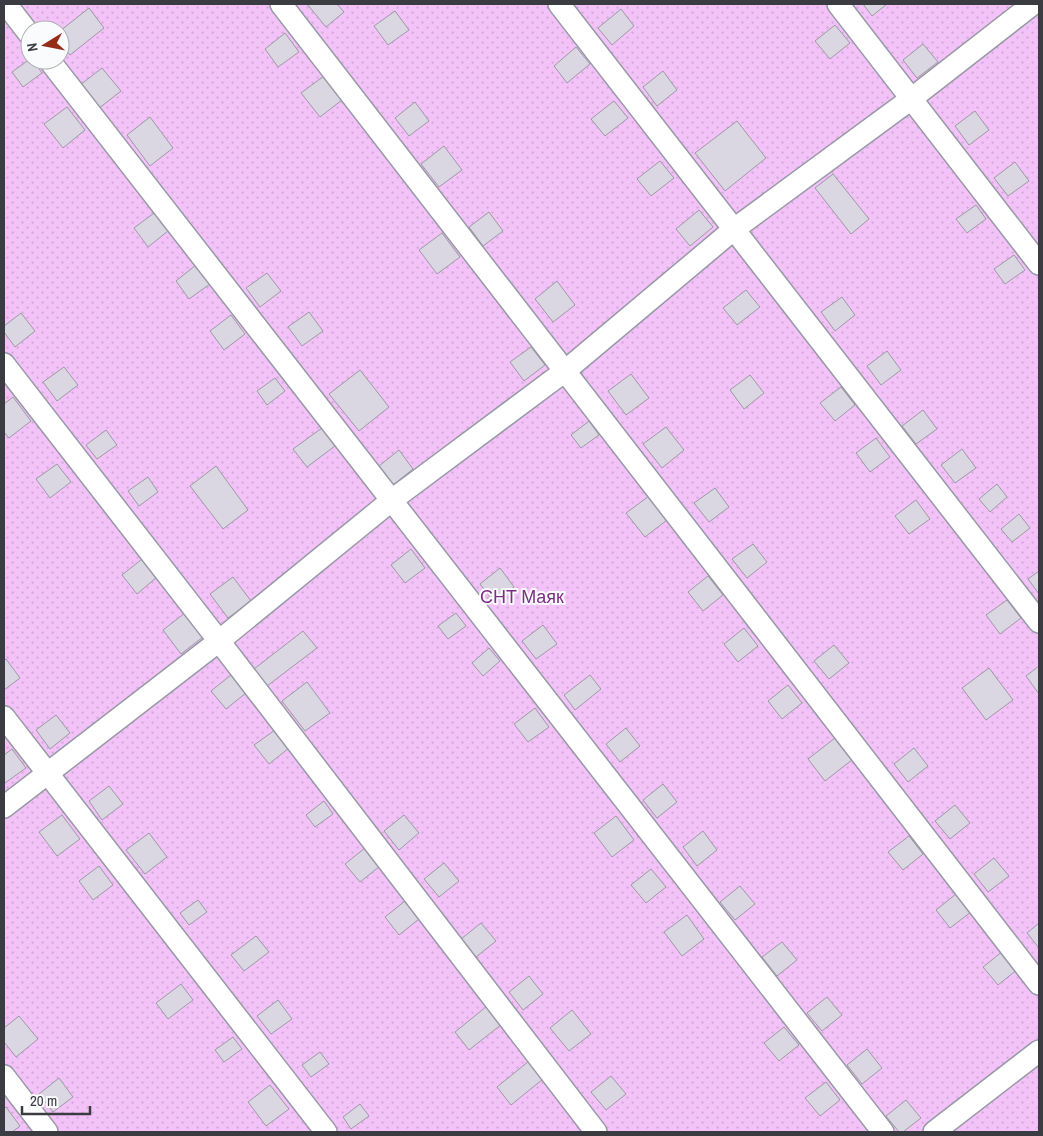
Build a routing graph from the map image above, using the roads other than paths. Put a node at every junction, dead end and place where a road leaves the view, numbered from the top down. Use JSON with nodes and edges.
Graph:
{"nodes":[{"id":1,"x":6,"y":4,"type":"edge"},
{"id":2,"x":281,"y":4,"type":"edge"},
{"id":3,"x":559,"y":4,"type":"edge"},
{"id":4,"x":838,"y":4,"type":"edge"},
{"id":5,"x":1033,"y":4,"type":"edge"},
{"id":6,"x":20,"y":22,"type":"edge"},
{"id":7,"x":58,"y":70,"type":"edge"},
{"id":8,"x":911,"y":99,"type":"junction"},
{"id":9,"x":733,"y":230,"type":"junction"},
{"id":10,"x":1039,"y":264,"type":"edge"},
{"id":11,"x":4,"y":364,"type":"edge"},
{"id":12,"x":565,"y":371,"type":"junction"},
{"id":13,"x":392,"y":500,"type":"junction"},
{"id":14,"x":1039,"y":622,"type":"edge"},
{"id":15,"x":219,"y":641,"type":"junction"},
{"id":16,"x":4,"y":717,"type":"edge"},
{"id":17,"x":48,"y":772,"type":"junction"},
{"id":18,"x":4,"y":807,"type":"edge"},
{"id":19,"x":1039,"y":984,"type":"edge"},
{"id":20,"x":1039,"y":1050,"type":"edge"},
{"id":21,"x":4,"y":1076,"type":"edge"},
{"id":22,"x":48,"y":1132,"type":"edge"},
{"id":23,"x":326,"y":1132,"type":"edge"},
{"id":24,"x":596,"y":1132,"type":"edge"},
{"id":25,"x":883,"y":1132,"type":"edge"},
{"id":26,"x":934,"y":1132,"type":"edge"}],
"edges":[{"from":1,"to":6,"type":"street"},
{"from":2,"to":12,"type":"street"},
{"from":3,"to":9,"type":"street"},
{"from":4,"to":8,"type":"street"},
{"from":5,"to":8,"type":"street"},
{"from":7,"to":13,"type":"street"},
{"from":8,"to":9,"type":"street"},
{"from":8,"to":10,"type":"street"},
{"from":9,"to":12,"type":"street"},
{"from":9,"to":14,"type":"street"},
{"from":11,"to":15,"type":"street"},
{"from":12,"to":13,"type":"street"},
{"from":12,"to":19,"type":"street"},
{"from":13,"to":15,"type":"street"},
{"from":13,"to":25,"type":"street"},
{"from":15,"to":17,"type":"street"},
{"from":15,"to":24,"type":"street"},
{"from":16,"to":17,"type":"street"},
{"from":17,"to":18,"type":"street"},
{"from":17,"to":23,"type":"street"},
{"from":20,"to":26,"type":"street"},
{"from":21,"to":22,"type":"street"}]}
